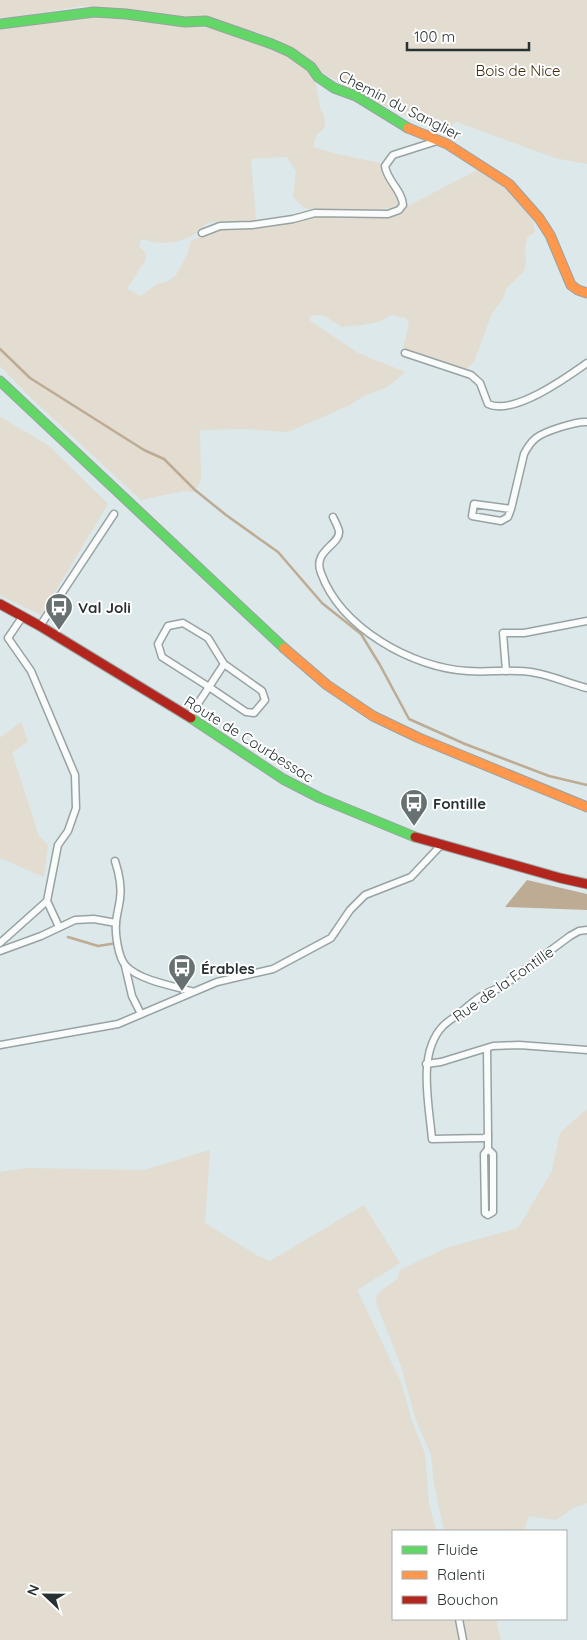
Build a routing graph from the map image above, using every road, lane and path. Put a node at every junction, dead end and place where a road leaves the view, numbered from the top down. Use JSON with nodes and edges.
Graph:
{"nodes":[{"id":1,"x":0,"y":24,"type":"edge"},
{"id":2,"x":438,"y":140,"type":"junction"},
{"id":3,"x":202,"y":233,"type":"dead end"},
{"id":4,"x":587,"y":293,"type":"edge"},
{"id":5,"x":405,"y":353,"type":"dead end"},
{"id":6,"x":587,"y":363,"type":"edge"},
{"id":7,"x":0,"y":381,"type":"edge"},
{"id":8,"x":587,"y":422,"type":"edge"},
{"id":9,"x":512,"y":509,"type":"junction"},
{"id":10,"x":114,"y":514,"type":"dead end"},
{"id":11,"x":333,"y":517,"type":"dead end"},
{"id":12,"x":0,"y":604,"type":"edge"},
{"id":13,"x":23,"y":616,"type":"junction"},
{"id":14,"x":587,"y":621,"type":"edge"},
{"id":15,"x":40,"y":626,"type":"junction"},
{"id":16,"x":224,"y":664,"type":"junction"},
{"id":17,"x":506,"y":671,"type":"junction"},
{"id":18,"x":209,"y":687,"type":"junction"},
{"id":19,"x":587,"y":688,"type":"edge"},
{"id":20,"x":190,"y":717,"type":"junction"},
{"id":21,"x":587,"y":807,"type":"edge"},
{"id":22,"x":442,"y":844,"type":"junction"},
{"id":23,"x":115,"y":861,"type":"dead end"},
{"id":24,"x":587,"y":884,"type":"edge"},
{"id":25,"x":47,"y":901,"type":"junction"},
{"id":26,"x":116,"y":923,"type":"junction"},
{"id":27,"x":59,"y":927,"type":"junction"},
{"id":28,"x":587,"y":930,"type":"edge"},
{"id":29,"x":0,"y":943,"type":"edge"},
{"id":30,"x":0,"y":951,"type":"edge"},
{"id":31,"x":125,"y":966,"type":"junction"},
{"id":32,"x":191,"y":991,"type":"junction"},
{"id":33,"x":141,"y":1014,"type":"junction"},
{"id":34,"x":0,"y":1045,"type":"edge"},
{"id":35,"x":487,"y":1049,"type":"junction"},
{"id":36,"x":587,"y":1050,"type":"edge"},
{"id":37,"x":426,"y":1064,"type":"junction"},
{"id":38,"x":488,"y":1136,"type":"junction"},
{"id":39,"x":488,"y":1149,"type":"junction"},
{"id":40,"x":459,"y":1620,"type":"edge"},
{"id":41,"x":463,"y":1640,"type":"edge"}],
"edges":[{"from":1,"to":2,"type":"street","name":"Chemin du Sanglier"},
{"from":2,"to":3,"type":"street"},
{"from":2,"to":4,"type":"street","name":"Chemin du Sanglier"},
{"from":5,"to":6,"type":"street"},
{"from":7,"to":21,"type":"street"},
{"from":8,"to":9,"type":"street"},
{"from":9,"to":9,"type":"street"},
{"from":10,"to":15,"type":"street"},
{"from":11,"to":17,"type":"street"},
{"from":12,"to":13,"type":"street","name":"Route de Courbessac"},
{"from":13,"to":15,"type":"street","name":"Route de Courbessac"},
{"from":13,"to":25,"type":"street"},
{"from":14,"to":17,"type":"street"},
{"from":15,"to":20,"type":"street","name":"Route de Courbessac"},
{"from":16,"to":18,"type":"street"},
{"from":16,"to":18,"type":"street"},
{"from":16,"to":18,"type":"street"},
{"from":17,"to":19,"type":"street"},
{"from":18,"to":20,"type":"street"},
{"from":20,"to":22,"type":"street","name":"Route de Courbessac"},
{"from":22,"to":24,"type":"street","name":"Route de Courbessac"},
{"from":22,"to":32,"type":"street"},
{"from":23,"to":26,"type":"street"},
{"from":25,"to":27,"type":"street"},
{"from":25,"to":29,"type":"street"},
{"from":26,"to":27,"type":"street"},
{"from":26,"to":31,"type":"street"},
{"from":27,"to":30,"type":"street"},
{"from":28,"to":37,"type":"street","name":"Rue de la Fontille"},
{"from":31,"to":32,"type":"street"},
{"from":31,"to":33,"type":"street"},
{"from":32,"to":33,"type":"street"},
{"from":33,"to":34,"type":"street"},
{"from":35,"to":36,"type":"street"},
{"from":35,"to":37,"type":"street"},
{"from":35,"to":38,"type":"street"},
{"from":37,"to":38,"type":"street","name":"Rue de la Fontille"},
{"from":38,"to":39,"type":"street"},
{"from":39,"to":39,"type":"street"},
{"from":40,"to":41,"type":"street"}]}
